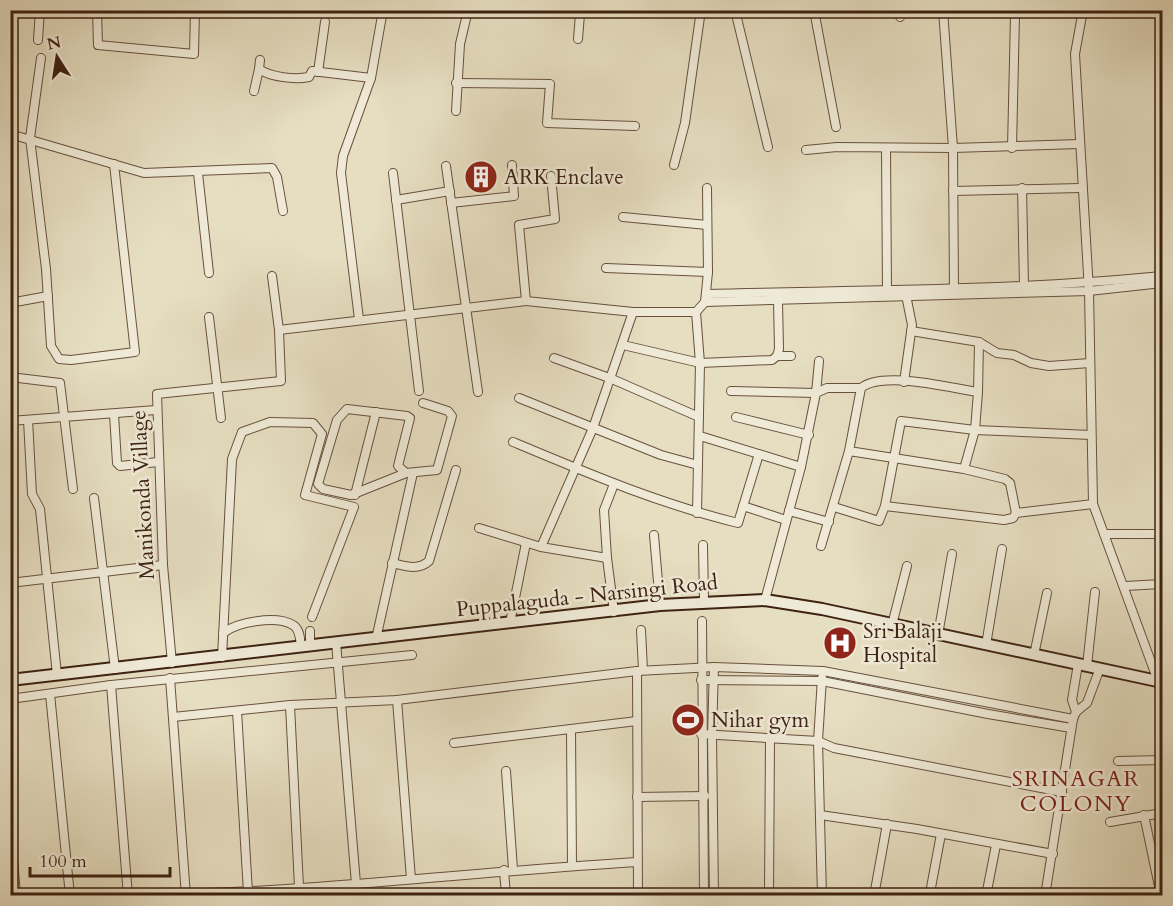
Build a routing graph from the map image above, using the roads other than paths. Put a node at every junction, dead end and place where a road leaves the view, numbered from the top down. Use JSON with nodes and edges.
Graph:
{"nodes":[{"id":1,"x":40,"y":10,"type":"edge"},
{"id":2,"x":97,"y":10,"type":"edge"},
{"id":3,"x":195,"y":10,"type":"edge"},
{"id":4,"x":383,"y":10,"type":"edge"},
{"id":5,"x":468,"y":10,"type":"edge"},
{"id":6,"x":577,"y":10,"type":"edge"},
{"id":7,"x":701,"y":10,"type":"edge"},
{"id":8,"x":735,"y":10,"type":"edge"},
{"id":9,"x":814,"y":10,"type":"edge"},
{"id":10,"x":943,"y":10,"type":"edge"},
{"id":11,"x":1083,"y":10,"type":"edge"},
{"id":12,"x":1015,"y":15,"type":"dead end"},
{"id":13,"x":325,"y":21,"type":"dead end"},
{"id":14,"x":578,"y":39,"type":"dead end"},
{"id":15,"x":38,"y":40,"type":"dead end"},
{"id":16,"x":40,"y":58,"type":"dead end"},
{"id":17,"x":260,"y":60,"type":"dead end"},
{"id":18,"x":259,"y":69,"type":"junction"},
{"id":19,"x":318,"y":72,"type":"junction"},
{"id":20,"x":371,"y":78,"type":"junction"},
{"id":21,"x":456,"y":83,"type":"junction"},
{"id":22,"x":254,"y":91,"type":"dead end"},
{"id":23,"x":456,"y":111,"type":"dead end"},
{"id":24,"x":634,"y":126,"type":"dead end"},
{"id":25,"x":836,"y":127,"type":"dead end"},
{"id":26,"x":10,"y":134,"type":"edge"},
{"id":27,"x":30,"y":138,"type":"junction"},
{"id":28,"x":1079,"y":144,"type":"junction"},
{"id":29,"x":768,"y":147,"type":"dead end"},
{"id":30,"x":886,"y":148,"type":"junction"},
{"id":31,"x":953,"y":148,"type":"junction"},
{"id":32,"x":1012,"y":148,"type":"junction"},
{"id":33,"x":806,"y":150,"type":"dead end"},
{"id":34,"x":114,"y":164,"type":"junction"},
{"id":35,"x":512,"y":165,"type":"dead end"},
{"id":36,"x":674,"y":165,"type":"dead end"},
{"id":37,"x":446,"y":166,"type":"dead end"},
{"id":38,"x":198,"y":173,"type":"junction"},
{"id":39,"x":393,"y":173,"type":"dead end"},
{"id":40,"x":551,"y":176,"type":"dead end"},
{"id":41,"x":707,"y":188,"type":"dead end"},
{"id":42,"x":1022,"y":188,"type":"junction"},
{"id":43,"x":1081,"y":188,"type":"junction"},
{"id":44,"x":450,"y":191,"type":"junction"},
{"id":45,"x":953,"y":191,"type":"junction"},
{"id":46,"x":396,"y":200,"type":"junction"},
{"id":47,"x":451,"y":203,"type":"junction"},
{"id":48,"x":283,"y":211,"type":"dead end"},
{"id":49,"x":623,"y":217,"type":"dead end"},
{"id":50,"x":707,"y":225,"type":"junction"},
{"id":51,"x":606,"y":268,"type":"dead end"},
{"id":52,"x":708,"y":272,"type":"junction"},
{"id":53,"x":209,"y":273,"type":"dead end"},
{"id":54,"x":272,"y":276,"type":"dead end"},
{"id":55,"x":1162,"y":276,"type":"edge"},
{"id":56,"x":1088,"y":282,"type":"junction"},
{"id":57,"x":1162,"y":283,"type":"edge"},
{"id":58,"x":1024,"y":286,"type":"junction"},
{"id":59,"x":887,"y":291,"type":"junction"},
{"id":60,"x":1089,"y":291,"type":"junction"},
{"id":61,"x":954,"y":292,"type":"junction"},
{"id":62,"x":906,"y":294,"type":"junction"},
{"id":63,"x":48,"y":296,"type":"junction"},
{"id":64,"x":705,"y":298,"type":"junction"},
{"id":65,"x":525,"y":301,"type":"junction"},
{"id":66,"x":778,"y":302,"type":"junction"},
{"id":67,"x":10,"y":303,"type":"edge"},
{"id":68,"x":465,"y":307,"type":"junction"},
{"id":69,"x":633,"y":312,"type":"junction"},
{"id":70,"x":696,"y":312,"type":"junction"},
{"id":71,"x":411,"y":313,"type":"junction"},
{"id":72,"x":210,"y":317,"type":"dead end"},
{"id":73,"x":359,"y":319,"type":"junction"},
{"id":74,"x":279,"y":330,"type":"junction"},
{"id":75,"x":911,"y":331,"type":"junction"},
{"id":76,"x":979,"y":342,"type":"junction"},
{"id":77,"x":623,"y":345,"type":"junction"},
{"id":78,"x":777,"y":356,"type":"junction"},
{"id":79,"x":791,"y":356,"type":"dead end"},
{"id":80,"x":554,"y":358,"type":"dead end"},
{"id":81,"x":819,"y":361,"type":"dead end"},
{"id":82,"x":700,"y":363,"type":"junction"},
{"id":83,"x":1090,"y":363,"type":"junction"},
{"id":84,"x":10,"y":377,"type":"edge"},
{"id":85,"x":612,"y":379,"type":"junction"},
{"id":86,"x":904,"y":382,"type":"junction"},
{"id":87,"x":217,"y":387,"type":"junction"},
{"id":88,"x":861,"y":388,"type":"junction"},
{"id":89,"x":731,"y":391,"type":"dead end"},
{"id":90,"x":419,"y":392,"type":"dead end"},
{"id":91,"x":478,"y":392,"type":"dead end"},
{"id":92,"x":978,"y":392,"type":"junction"},
{"id":93,"x":816,"y":393,"type":"junction"},
{"id":94,"x":519,"y":398,"type":"dead end"},
{"id":95,"x":423,"y":403,"type":"dead end"},
{"id":96,"x":156,"y":410,"type":"junction"},
{"id":97,"x":376,"y":412,"type":"junction"},
{"id":98,"x":114,"y":414,"type":"junction"},
{"id":99,"x":66,"y":417,"type":"junction"},
{"id":100,"x":699,"y":417,"type":"junction"},
{"id":101,"x":736,"y":417,"type":"dead end"},
{"id":102,"x":221,"y":418,"type":"dead end"},
{"id":103,"x":28,"y":420,"type":"junction"},
{"id":104,"x":10,"y":421,"type":"edge"},
{"id":105,"x":593,"y":428,"type":"junction"},
{"id":106,"x":975,"y":429,"type":"junction"},
{"id":107,"x":809,"y":435,"type":"junction"},
{"id":108,"x":1091,"y":435,"type":"junction"},
{"id":109,"x":700,"y":436,"type":"junction"},
{"id":110,"x":513,"y":442,"type":"dead end"},
{"id":111,"x":849,"y":452,"type":"junction"},
{"id":112,"x":759,"y":454,"type":"junction"},
{"id":113,"x":893,"y":459,"type":"junction"},
{"id":114,"x":158,"y":462,"type":"junction"},
{"id":115,"x":699,"y":465,"type":"junction"},
{"id":116,"x":801,"y":466,"type":"junction"},
{"id":117,"x":574,"y":467,"type":"junction"},
{"id":118,"x":964,"y":469,"type":"junction"},
{"id":119,"x":456,"y":470,"type":"dead end"},
{"id":120,"x":409,"y":473,"type":"junction"},
{"id":121,"x":614,"y":484,"type":"junction"},
{"id":122,"x":73,"y":489,"type":"dead end"},
{"id":123,"x":355,"y":495,"type":"junction"},
{"id":124,"x":94,"y":498,"type":"dead end"},
{"id":125,"x":1093,"y":504,"type":"junction"},
{"id":126,"x":743,"y":506,"type":"junction"},
{"id":127,"x":885,"y":506,"type":"junction"},
{"id":128,"x":834,"y":507,"type":"junction"},
{"id":129,"x":789,"y":511,"type":"junction"},
{"id":130,"x":697,"y":513,"type":"junction"},
{"id":131,"x":1016,"y":513,"type":"junction"},
{"id":132,"x":786,"y":520,"type":"junction"},
{"id":133,"x":829,"y":522,"type":"junction"},
{"id":134,"x":479,"y":528,"type":"dead end"},
{"id":135,"x":1104,"y":534,"type":"junction"},
{"id":136,"x":1162,"y":534,"type":"edge"},
{"id":137,"x":654,"y":535,"type":"dead end"},
{"id":138,"x":526,"y":543,"type":"junction"},
{"id":139,"x":703,"y":545,"type":"dead end"},
{"id":140,"x":821,"y":546,"type":"dead end"},
{"id":141,"x":541,"y":547,"type":"junction"},
{"id":142,"x":1002,"y":549,"type":"dead end"},
{"id":143,"x":952,"y":554,"type":"dead end"},
{"id":144,"x":607,"y":558,"type":"junction"},
{"id":145,"x":392,"y":562,"type":"junction"},
{"id":146,"x":163,"y":565,"type":"junction"},
{"id":147,"x":907,"y":566,"type":"dead end"},
{"id":148,"x":102,"y":572,"type":"junction"},
{"id":149,"x":47,"y":579,"type":"junction"},
{"id":150,"x":10,"y":583,"type":"edge"},
{"id":151,"x":1162,"y":584,"type":"edge"},
{"id":152,"x":1125,"y":586,"type":"junction"},
{"id":153,"x":1095,"y":592,"type":"dead end"},
{"id":154,"x":1047,"y":593,"type":"dead end"},
{"id":155,"x":765,"y":600,"type":"junction"},
{"id":156,"x":704,"y":601,"type":"junction"},
{"id":157,"x":660,"y":605,"type":"junction"},
{"id":158,"x":614,"y":612,"type":"junction"},
{"id":159,"x":312,"y":617,"type":"dead end"},
{"id":160,"x":702,"y":621,"type":"dead end"},
{"id":161,"x":510,"y":623,"type":"junction"},
{"id":162,"x":892,"y":625,"type":"junction"},
{"id":163,"x":641,"y":630,"type":"dead end"},
{"id":164,"x":310,"y":631,"type":"dead end"},
{"id":165,"x":223,"y":633,"type":"junction"},
{"id":166,"x":938,"y":635,"type":"junction"},
{"id":167,"x":376,"y":639,"type":"junction"},
{"id":168,"x":336,"y":642,"type":"junction"},
{"id":169,"x":986,"y":645,"type":"junction"},
{"id":170,"x":306,"y":646,"type":"junction"},
{"id":171,"x":412,"y":655,"type":"dead end"},
{"id":172,"x":1034,"y":655,"type":"junction"},
{"id":173,"x":222,"y":657,"type":"junction"},
{"id":174,"x":338,"y":662,"type":"junction"},
{"id":175,"x":172,"y":663,"type":"junction"},
{"id":176,"x":1082,"y":665,"type":"junction"},
{"id":177,"x":702,"y":667,"type":"junction"},
{"id":178,"x":714,"y":667,"type":"junction"},
{"id":179,"x":1100,"y":668,"type":"junction"},
{"id":180,"x":115,"y":669,"type":"junction"},
{"id":181,"x":640,"y":670,"type":"junction"},
{"id":182,"x":823,"y":671,"type":"junction"},
{"id":183,"x":57,"y":675,"type":"junction"},
{"id":184,"x":170,"y":678,"type":"junction"},
{"id":185,"x":714,"y":679,"type":"junction"},
{"id":186,"x":10,"y":680,"type":"edge"},
{"id":187,"x":701,"y":680,"type":"junction"},
{"id":188,"x":822,"y":681,"type":"junction"},
{"id":189,"x":1160,"y":682,"type":"edge"},
{"id":190,"x":111,"y":685,"type":"junction"},
{"id":191,"x":50,"y":694,"type":"junction"},
{"id":192,"x":10,"y":699,"type":"edge"},
{"id":193,"x":398,"y":700,"type":"junction"},
{"id":194,"x":342,"y":704,"type":"junction"},
{"id":195,"x":290,"y":705,"type":"junction"},
{"id":196,"x":237,"y":711,"type":"junction"},
{"id":197,"x":173,"y":717,"type":"junction"},
{"id":198,"x":1073,"y":720,"type":"junction"},
{"id":199,"x":637,"y":721,"type":"junction"},
{"id":200,"x":571,"y":729,"type":"junction"},
{"id":201,"x":701,"y":735,"type":"junction"},
{"id":202,"x":712,"y":735,"type":"junction"},
{"id":203,"x":770,"y":738,"type":"junction"},
{"id":204,"x":818,"y":741,"type":"junction"},
{"id":205,"x":454,"y":743,"type":"dead end"},
{"id":206,"x":1162,"y":760,"type":"edge"},
{"id":207,"x":1118,"y":761,"type":"dead end"},
{"id":208,"x":506,"y":771,"type":"dead end"},
{"id":209,"x":1062,"y":792,"type":"junction"},
{"id":210,"x":702,"y":796,"type":"junction"},
{"id":211,"x":712,"y":796,"type":"junction"},
{"id":212,"x":637,"y":797,"type":"junction"},
{"id":213,"x":1162,"y":813,"type":"edge"},
{"id":214,"x":820,"y":815,"type":"junction"},
{"id":215,"x":1144,"y":815,"type":"junction"},
{"id":216,"x":10,"y":819,"type":"edge"},
{"id":217,"x":1110,"y":822,"type":"dead end"},
{"id":218,"x":887,"y":824,"type":"junction"},
{"id":219,"x":941,"y":834,"type":"junction"},
{"id":220,"x":996,"y":845,"type":"junction"},
{"id":221,"x":1053,"y":854,"type":"junction"},
{"id":222,"x":638,"y":862,"type":"junction"},
{"id":223,"x":572,"y":866,"type":"junction"},
{"id":224,"x":513,"y":869,"type":"junction"},
{"id":225,"x":504,"y":870,"type":"junction"},
{"id":226,"x":411,"y":879,"type":"junction"},
{"id":227,"x":356,"y":883,"type":"junction"},
{"id":228,"x":299,"y":887,"type":"junction"},
{"id":229,"x":248,"y":892,"type":"junction"},
{"id":230,"x":930,"y":892,"type":"dead end"},
{"id":231,"x":186,"y":895,"type":"edge"},
{"id":232,"x":16,"y":896,"type":"edge"},
{"id":233,"x":70,"y":896,"type":"edge"},
{"id":234,"x":128,"y":896,"type":"edge"},
{"id":235,"x":357,"y":896,"type":"edge"},
{"id":236,"x":506,"y":896,"type":"edge"},
{"id":237,"x":638,"y":896,"type":"edge"},
{"id":238,"x":704,"y":896,"type":"edge"},
{"id":239,"x":714,"y":896,"type":"edge"},
{"id":240,"x":769,"y":896,"type":"edge"},
{"id":241,"x":822,"y":896,"type":"edge"},
{"id":242,"x":874,"y":896,"type":"edge"},
{"id":243,"x":986,"y":896,"type":"edge"},
{"id":244,"x":1045,"y":896,"type":"edge"},
{"id":245,"x":1161,"y":896,"type":"edge"}],
"edges":[{"from":1,"to":15,"type":"street"},
{"from":2,"to":3,"type":"street"},
{"from":4,"to":20,"type":"street"},
{"from":5,"to":21,"type":"street"},
{"from":6,"to":14,"type":"street"},
{"from":7,"to":36,"type":"street"},
{"from":8,"to":29,"type":"street"},
{"from":9,"to":25,"type":"street"},
{"from":10,"to":31,"type":"street"},
{"from":11,"to":28,"type":"street"},
{"from":12,"to":32,"type":"street"},
{"from":13,"to":19,"type":"street"},
{"from":16,"to":27,"type":"street"},
{"from":17,"to":18,"type":"street"},
{"from":18,"to":19,"type":"street"},
{"from":18,"to":22,"type":"street"},
{"from":19,"to":20,"type":"street"},
{"from":20,"to":73,"type":"street"},
{"from":21,"to":23,"type":"street"},
{"from":21,"to":24,"type":"street"},
{"from":26,"to":27,"type":"street"},
{"from":27,"to":34,"type":"street"},
{"from":27,"to":63,"type":"street"},
{"from":28,"to":32,"type":"street"},
{"from":28,"to":43,"type":"street"},
{"from":30,"to":31,"type":"street"},
{"from":30,"to":33,"type":"street"},
{"from":30,"to":59,"type":"street"},
{"from":31,"to":32,"type":"street"},
{"from":31,"to":45,"type":"street"},
{"from":34,"to":38,"type":"street"},
{"from":34,"to":63,"type":"street"},
{"from":35,"to":47,"type":"street"},
{"from":37,"to":44,"type":"street"},
{"from":38,"to":48,"type":"street"},
{"from":38,"to":53,"type":"street"},
{"from":39,"to":46,"type":"street"},
{"from":40,"to":65,"type":"street"},
{"from":41,"to":50,"type":"street"},
{"from":42,"to":43,"type":"street"},
{"from":42,"to":45,"type":"street"},
{"from":42,"to":58,"type":"street"},
{"from":43,"to":56,"type":"street"},
{"from":44,"to":46,"type":"street"},
{"from":44,"to":47,"type":"street"},
{"from":45,"to":61,"type":"street"},
{"from":46,"to":71,"type":"street"},
{"from":47,"to":68,"type":"street"},
{"from":49,"to":50,"type":"street"},
{"from":50,"to":52,"type":"street"},
{"from":51,"to":52,"type":"street"},
{"from":52,"to":64,"type":"street"},
{"from":54,"to":74,"type":"street"},
{"from":55,"to":56,"type":"street"},
{"from":56,"to":58,"type":"street"},
{"from":56,"to":60,"type":"street"},
{"from":57,"to":60,"type":"street"},
{"from":58,"to":61,"type":"street"},
{"from":59,"to":62,"type":"street"},
{"from":59,"to":64,"type":"street"},
{"from":60,"to":61,"type":"street"},
{"from":60,"to":83,"type":"street"},
{"from":61,"to":62,"type":"street"},
{"from":62,"to":66,"type":"street"},
{"from":62,"to":75,"type":"street"},
{"from":63,"to":67,"type":"street"},
{"from":64,"to":66,"type":"street"},
{"from":64,"to":70,"type":"street"},
{"from":65,"to":68,"type":"street"},
{"from":65,"to":69,"type":"street"},
{"from":66,"to":78,"type":"street"},
{"from":68,"to":71,"type":"street"},
{"from":68,"to":91,"type":"street"},
{"from":69,"to":70,"type":"street"},
{"from":69,"to":77,"type":"street"},
{"from":70,"to":82,"type":"street"},
{"from":71,"to":73,"type":"street"},
{"from":71,"to":90,"type":"street"},
{"from":72,"to":87,"type":"street"},
{"from":73,"to":74,"type":"street"},
{"from":74,"to":87,"type":"street","name":"Manikonda Village"},
{"from":75,"to":76,"type":"street"},
{"from":75,"to":86,"type":"street"},
{"from":76,"to":83,"type":"street"},
{"from":76,"to":92,"type":"street"},
{"from":77,"to":82,"type":"street"},
{"from":77,"to":85,"type":"street"},
{"from":78,"to":79,"type":"street"},
{"from":78,"to":82,"type":"street"},
{"from":80,"to":85,"type":"street"},
{"from":81,"to":93,"type":"street"},
{"from":82,"to":100,"type":"street"},
{"from":83,"to":108,"type":"street"},
{"from":84,"to":99,"type":"street"},
{"from":85,"to":100,"type":"street"},
{"from":85,"to":105,"type":"street"},
{"from":86,"to":88,"type":"street"},
{"from":86,"to":92,"type":"street"},
{"from":87,"to":96,"type":"street","name":"Manikonda Village"},
{"from":87,"to":102,"type":"street"},
{"from":88,"to":93,"type":"street"},
{"from":88,"to":111,"type":"street"},
{"from":89,"to":93,"type":"street"},
{"from":92,"to":106,"type":"street"},
{"from":93,"to":107,"type":"street"},
{"from":94,"to":105,"type":"street"},
{"from":95,"to":120,"type":"street"},
{"from":96,"to":98,"type":"street"},
{"from":96,"to":114,"type":"street","name":"Manikonda Village"},
{"from":97,"to":120,"type":"street"},
{"from":97,"to":123,"type":"street"},
{"from":97,"to":123,"type":"street"},
{"from":98,"to":99,"type":"street"},
{"from":98,"to":114,"type":"street"},
{"from":99,"to":103,"type":"street"},
{"from":99,"to":122,"type":"street"},
{"from":100,"to":109,"type":"street"},
{"from":101,"to":107,"type":"street"},
{"from":103,"to":104,"type":"street"},
{"from":103,"to":149,"type":"street"},
{"from":105,"to":115,"type":"street"},
{"from":105,"to":117,"type":"street"},
{"from":106,"to":108,"type":"street"},
{"from":106,"to":113,"type":"street"},
{"from":106,"to":118,"type":"street"},
{"from":107,"to":116,"type":"street"},
{"from":108,"to":125,"type":"street"},
{"from":109,"to":112,"type":"street"},
{"from":109,"to":115,"type":"street"},
{"from":110,"to":117,"type":"street"},
{"from":111,"to":113,"type":"street"},
{"from":111,"to":128,"type":"street"},
{"from":112,"to":116,"type":"street"},
{"from":112,"to":126,"type":"street"},
{"from":113,"to":118,"type":"street"},
{"from":113,"to":127,"type":"street"},
{"from":114,"to":146,"type":"street","name":"Manikonda Village"},
{"from":115,"to":130,"type":"street"},
{"from":116,"to":129,"type":"street"},
{"from":117,"to":121,"type":"street"},
{"from":117,"to":141,"type":"street"},
{"from":118,"to":131,"type":"street"},
{"from":119,"to":145,"type":"street"},
{"from":120,"to":123,"type":"street"},
{"from":120,"to":145,"type":"street"},
{"from":121,"to":130,"type":"street"},
{"from":121,"to":144,"type":"street"},
{"from":124,"to":148,"type":"street"},
{"from":125,"to":131,"type":"street"},
{"from":125,"to":135,"type":"street"},
{"from":126,"to":130,"type":"street"},
{"from":126,"to":132,"type":"street"},
{"from":127,"to":128,"type":"street"},
{"from":127,"to":131,"type":"street"},
{"from":128,"to":133,"type":"street"},
{"from":129,"to":132,"type":"street"},
{"from":129,"to":133,"type":"street"},
{"from":132,"to":155,"type":"street"},
{"from":133,"to":140,"type":"street"},
{"from":134,"to":138,"type":"street"},
{"from":135,"to":136,"type":"street"},
{"from":135,"to":152,"type":"street"},
{"from":137,"to":157,"type":"street"},
{"from":138,"to":141,"type":"street"},
{"from":138,"to":161,"type":"street"},
{"from":139,"to":156,"type":"street"},
{"from":141,"to":144,"type":"street"},
{"from":142,"to":169,"type":"street"},
{"from":143,"to":166,"type":"street"},
{"from":144,"to":158,"type":"street"},
{"from":145,"to":167,"type":"street"},
{"from":146,"to":148,"type":"street"},
{"from":146,"to":175,"type":"street","name":"Manikonda Village"},
{"from":147,"to":162,"type":"street"},
{"from":148,"to":149,"type":"street"},
{"from":148,"to":180,"type":"street"},
{"from":149,"to":150,"type":"street"},
{"from":149,"to":183,"type":"street"},
{"from":151,"to":152,"type":"street"},
{"from":152,"to":189,"type":"street"},
{"from":153,"to":176,"type":"street"},
{"from":154,"to":172,"type":"street"},
{"from":155,"to":156,"type":"street","name":"Puppalaguda - Narsingi Road"},
{"from":155,"to":162,"type":"street","name":"Puppalaguda - Narsingi Road"},
{"from":156,"to":157,"type":"street","name":"Puppalaguda - Narsingi Road"},
{"from":157,"to":158,"type":"street","name":"Puppalaguda - Narsingi Road"},
{"from":158,"to":161,"type":"street","name":"Puppalaguda - Narsingi Road"},
{"from":159,"to":165,"type":"street"},
{"from":160,"to":177,"type":"street"},
{"from":161,"to":167,"type":"street","name":"Puppalaguda - Narsingi Road"},
{"from":162,"to":166,"type":"street","name":"Puppalaguda - Narsingi Road"},
{"from":163,"to":181,"type":"street"},
{"from":164,"to":170,"type":"street"},
{"from":165,"to":170,"type":"street"},
{"from":165,"to":173,"type":"street"},
{"from":166,"to":169,"type":"street","name":"Puppalaguda - Narsingi Road"},
{"from":167,"to":168,"type":"street","name":"Puppalaguda - Narsingi Road"},
{"from":168,"to":170,"type":"street","name":"Puppalaguda - Narsingi Road"},
{"from":168,"to":174,"type":"street"},
{"from":169,"to":172,"type":"street","name":"Puppalaguda - Narsingi Road"},
{"from":170,"to":173,"type":"street","name":"Puppalaguda - Narsingi Road"},
{"from":171,"to":174,"type":"street"},
{"from":172,"to":176,"type":"street","name":"Puppalaguda - Narsingi Road"},
{"from":173,"to":175,"type":"street","name":"Puppalaguda - Narsingi Road"},
{"from":174,"to":184,"type":"street"},
{"from":174,"to":194,"type":"street"},
{"from":175,"to":180,"type":"street","name":"Puppalaguda - Narsingi Road"},
{"from":176,"to":179,"type":"street","name":"Puppalaguda - Narsingi Road"},
{"from":176,"to":198,"type":"street"},
{"from":177,"to":178,"type":"street"},
{"from":177,"to":181,"type":"street"},
{"from":177,"to":187,"type":"street"},
{"from":178,"to":182,"type":"street"},
{"from":178,"to":185,"type":"street"},
{"from":179,"to":189,"type":"street","name":"Puppalaguda - Narsingi Road"},
{"from":179,"to":198,"type":"street"},
{"from":180,"to":183,"type":"street","name":"Puppalaguda - Narsingi Road"},
{"from":181,"to":193,"type":"street"},
{"from":181,"to":199,"type":"street"},
{"from":182,"to":188,"type":"street"},
{"from":182,"to":198,"type":"street"},
{"from":183,"to":186,"type":"street","name":"Puppalaguda - Narsingi Road"},
{"from":184,"to":190,"type":"street"},
{"from":184,"to":197,"type":"street"},
{"from":185,"to":187,"type":"street"},
{"from":185,"to":188,"type":"street"},
{"from":185,"to":202,"type":"street"},
{"from":187,"to":201,"type":"street"},
{"from":188,"to":198,"type":"street"},
{"from":188,"to":204,"type":"street"},
{"from":190,"to":191,"type":"street"},
{"from":190,"to":234,"type":"street"},
{"from":191,"to":192,"type":"street"},
{"from":191,"to":233,"type":"street"},
{"from":193,"to":194,"type":"street"},
{"from":193,"to":226,"type":"street"},
{"from":194,"to":195,"type":"street"},
{"from":194,"to":227,"type":"street"},
{"from":195,"to":196,"type":"street"},
{"from":195,"to":228,"type":"street"},
{"from":196,"to":197,"type":"street"},
{"from":196,"to":229,"type":"street"},
{"from":197,"to":231,"type":"street"},
{"from":198,"to":209,"type":"street"},
{"from":199,"to":200,"type":"street"},
{"from":199,"to":212,"type":"street"},
{"from":200,"to":205,"type":"street"},
{"from":200,"to":223,"type":"street"},
{"from":201,"to":202,"type":"street"},
{"from":201,"to":210,"type":"street"},
{"from":202,"to":203,"type":"street"},
{"from":202,"to":211,"type":"street"},
{"from":203,"to":204,"type":"street"},
{"from":203,"to":240,"type":"street"},
{"from":204,"to":209,"type":"street"},
{"from":204,"to":214,"type":"street"},
{"from":206,"to":207,"type":"street"},
{"from":208,"to":224,"type":"street"},
{"from":209,"to":221,"type":"street"},
{"from":210,"to":211,"type":"street"},
{"from":210,"to":212,"type":"street"},
{"from":210,"to":238,"type":"street"},
{"from":211,"to":239,"type":"street"},
{"from":212,"to":222,"type":"street"},
{"from":213,"to":215,"type":"street"},
{"from":214,"to":218,"type":"street"},
{"from":214,"to":241,"type":"street"},
{"from":215,"to":217,"type":"street"},
{"from":215,"to":245,"type":"street"},
{"from":216,"to":232,"type":"street"},
{"from":218,"to":219,"type":"street"},
{"from":218,"to":242,"type":"street"},
{"from":219,"to":220,"type":"street"},
{"from":219,"to":230,"type":"street"},
{"from":220,"to":221,"type":"street"},
{"from":220,"to":243,"type":"street"},
{"from":221,"to":244,"type":"street"},
{"from":222,"to":223,"type":"street"},
{"from":222,"to":237,"type":"street"},
{"from":223,"to":224,"type":"street"},
{"from":224,"to":225,"type":"street"},
{"from":225,"to":226,"type":"street"},
{"from":225,"to":236,"type":"street"},
{"from":226,"to":227,"type":"street"},
{"from":227,"to":228,"type":"street"},
{"from":227,"to":235,"type":"street"},
{"from":228,"to":229,"type":"street"},
{"from":229,"to":231,"type":"street"}]}
